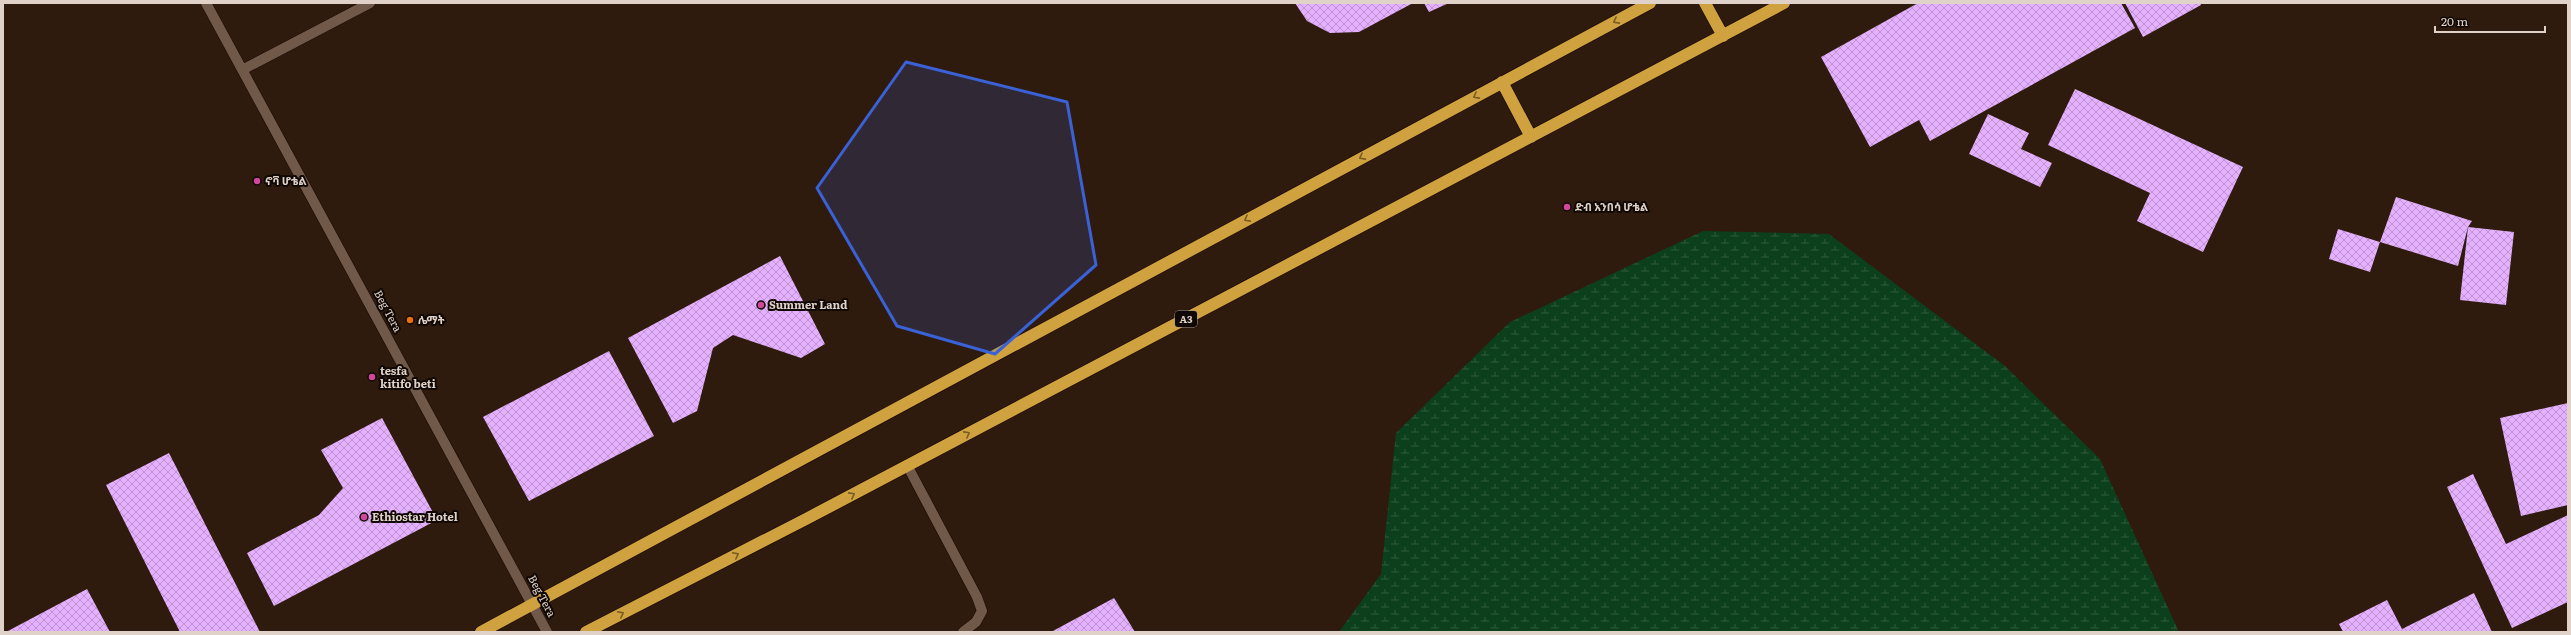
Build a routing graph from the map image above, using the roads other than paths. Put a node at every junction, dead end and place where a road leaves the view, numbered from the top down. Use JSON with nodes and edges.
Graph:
{"nodes":[{"id":1,"x":206,"y":3,"type":"edge"},
{"id":2,"x":370,"y":3,"type":"edge"},
{"id":3,"x":1705,"y":3,"type":"edge"},
{"id":4,"x":1784,"y":3,"type":"edge"},
{"id":5,"x":1644,"y":4,"type":"edge"},
{"id":6,"x":1723,"y":36,"type":"junction"},
{"id":7,"x":244,"y":69,"type":"junction"},
{"id":8,"x":1502,"y":82,"type":"junction"},
{"id":9,"x":1530,"y":137,"type":"junction"},
{"id":10,"x":907,"y":465,"type":"junction"},
{"id":11,"x":534,"y":604,"type":"junction"},
{"id":12,"x":481,"y":632,"type":"edge"},
{"id":13,"x":547,"y":632,"type":"edge"},
{"id":14,"x":586,"y":632,"type":"edge"},
{"id":15,"x":963,"y":632,"type":"edge"}],
"edges":[{"from":1,"to":7,"type":"street","name":"Beg Tera"},
{"from":2,"to":7,"type":"street"},
{"from":3,"to":6,"type":"highway"},
{"from":4,"to":6,"type":"highway","number":"A3"},
{"from":5,"to":8,"type":"highway","one_way":true},
{"from":6,"to":9,"type":"highway","number":"A3"},
{"from":7,"to":11,"type":"street","name":"Beg Tera"},
{"from":8,"to":9,"type":"highway"},
{"from":8,"to":11,"type":"highway","one_way":true},
{"from":10,"to":9,"type":"highway","number":"A3","one_way":true},
{"from":14,"to":10,"type":"highway","number":"A3","one_way":true},
{"from":10,"to":15,"type":"street"},
{"from":11,"to":12,"type":"highway"},
{"from":11,"to":13,"type":"street","name":"Beg Tera"}]}
